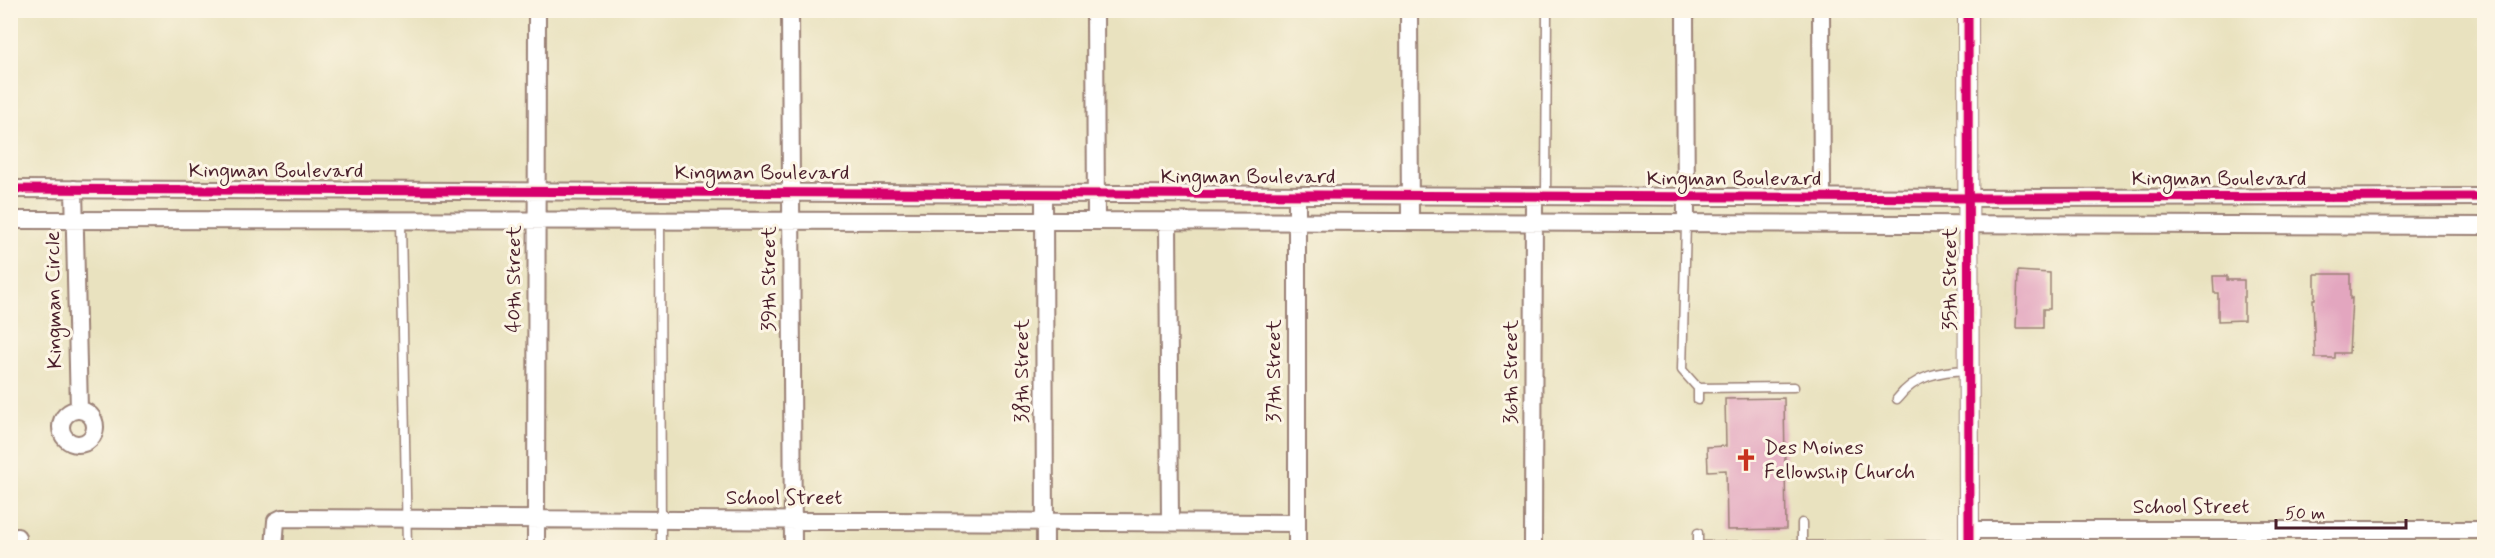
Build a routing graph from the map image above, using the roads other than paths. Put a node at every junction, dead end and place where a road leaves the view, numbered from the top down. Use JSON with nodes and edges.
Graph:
{"nodes":[{"id":1,"x":537,"y":10,"type":"edge"},
{"id":2,"x":790,"y":10,"type":"edge"},
{"id":3,"x":1095,"y":10,"type":"edge"},
{"id":4,"x":1409,"y":10,"type":"edge"},
{"id":5,"x":1547,"y":10,"type":"edge"},
{"id":6,"x":1685,"y":10,"type":"edge"},
{"id":7,"x":1821,"y":10,"type":"edge"},
{"id":8,"x":1968,"y":10,"type":"edge"},
{"id":9,"x":10,"y":189,"type":"edge"},
{"id":10,"x":74,"y":189,"type":"junction"},
{"id":11,"x":537,"y":190,"type":"junction"},
{"id":12,"x":791,"y":192,"type":"junction"},
{"id":13,"x":1044,"y":194,"type":"junction"},
{"id":14,"x":1096,"y":194,"type":"junction"},
{"id":15,"x":1297,"y":195,"type":"junction"},
{"id":16,"x":1410,"y":196,"type":"junction"},
{"id":17,"x":1540,"y":196,"type":"junction"},
{"id":18,"x":1686,"y":197,"type":"junction"},
{"id":19,"x":1822,"y":197,"type":"junction"},
{"id":20,"x":2484,"y":197,"type":"edge"},
{"id":21,"x":1968,"y":198,"type":"junction"},
{"id":22,"x":10,"y":220,"type":"edge"},
{"id":23,"x":75,"y":220,"type":"junction"},
{"id":24,"x":1044,"y":221,"type":"junction"},
{"id":25,"x":1096,"y":221,"type":"junction"},
{"id":26,"x":1168,"y":221,"type":"junction"},
{"id":27,"x":401,"y":222,"type":"junction"},
{"id":28,"x":537,"y":222,"type":"junction"},
{"id":29,"x":660,"y":222,"type":"junction"},
{"id":30,"x":791,"y":222,"type":"junction"},
{"id":31,"x":1297,"y":222,"type":"junction"},
{"id":32,"x":1410,"y":222,"type":"junction"},
{"id":33,"x":1534,"y":223,"type":"junction"},
{"id":34,"x":1686,"y":224,"type":"junction"},
{"id":35,"x":1968,"y":226,"type":"junction"},
{"id":36,"x":2484,"y":226,"type":"edge"},
{"id":37,"x":1968,"y":370,"type":"junction"},
{"id":38,"x":1794,"y":387,"type":"dead end"},
{"id":39,"x":1698,"y":388,"type":"junction"},
{"id":40,"x":1898,"y":399,"type":"dead end"},
{"id":41,"x":1698,"y":400,"type":"dead end"},
{"id":42,"x":78,"y":410,"type":"dead end"},
{"id":43,"x":405,"y":519,"type":"junction"},
{"id":44,"x":536,"y":519,"type":"junction"},
{"id":45,"x":661,"y":520,"type":"junction"},
{"id":46,"x":793,"y":521,"type":"junction"},
{"id":47,"x":1045,"y":522,"type":"junction"},
{"id":48,"x":1170,"y":522,"type":"junction"},
{"id":49,"x":1297,"y":523,"type":"junction"},
{"id":50,"x":1802,"y":523,"type":"dead end"},
{"id":51,"x":2484,"y":530,"type":"edge"},
{"id":52,"x":1698,"y":533,"type":"dead end"},
{"id":53,"x":1969,"y":541,"type":"edge"},
{"id":54,"x":1802,"y":546,"type":"junction"},
{"id":55,"x":274,"y":548,"type":"edge"},
{"id":56,"x":407,"y":548,"type":"edge"},
{"id":57,"x":536,"y":548,"type":"edge"},
{"id":58,"x":661,"y":548,"type":"edge"},
{"id":59,"x":793,"y":548,"type":"edge"},
{"id":60,"x":1045,"y":548,"type":"edge"},
{"id":61,"x":1297,"y":548,"type":"edge"},
{"id":62,"x":1533,"y":548,"type":"edge"}],
"edges":[{"from":1,"to":11,"type":"street","name":"40th Street"},
{"from":2,"to":12,"type":"street","name":"39th Street"},
{"from":3,"to":14,"type":"street"},
{"from":4,"to":16,"type":"street"},
{"from":5,"to":17,"type":"lane"},
{"from":6,"to":18,"type":"street"},
{"from":7,"to":19,"type":"street"},
{"from":8,"to":21,"type":"street","name":"35th Street"},
{"from":9,"to":10,"type":"street","name":"Kingman Boulevard"},
{"from":10,"to":11,"type":"street","name":"Kingman Boulevard"},
{"from":10,"to":23,"type":"street","name":"Kingman Circle"},
{"from":11,"to":12,"type":"street","name":"Kingman Boulevard"},
{"from":11,"to":28,"type":"street","name":"40th Street"},
{"from":12,"to":13,"type":"street","name":"Kingman Boulevard"},
{"from":12,"to":30,"type":"street","name":"39th Street"},
{"from":13,"to":14,"type":"street","name":"Kingman Boulevard"},
{"from":13,"to":24,"type":"street","name":"38th Street"},
{"from":14,"to":15,"type":"street","name":"Kingman Boulevard"},
{"from":14,"to":25,"type":"street"},
{"from":15,"to":16,"type":"street","name":"Kingman Boulevard"},
{"from":15,"to":31,"type":"street","name":"37th Street"},
{"from":16,"to":17,"type":"street","name":"Kingman Boulevard"},
{"from":16,"to":32,"type":"street"},
{"from":17,"to":18,"type":"street","name":"Kingman Boulevard"},
{"from":17,"to":33,"type":"street","name":"36th Street"},
{"from":18,"to":19,"type":"street","name":"Kingman Boulevard"},
{"from":18,"to":34,"type":"street"},
{"from":19,"to":21,"type":"street","name":"Kingman Boulevard"},
{"from":20,"to":21,"type":"street","name":"Kingman Boulevard"},
{"from":21,"to":35,"type":"street","name":"35th Street"},
{"from":22,"to":23,"type":"street","name":"Kingman Boulevard"},
{"from":23,"to":27,"type":"street","name":"Kingman Boulevard"},
{"from":23,"to":42,"type":"street","name":"Kingman Circle"},
{"from":24,"to":25,"type":"street","name":"Kingman Boulevard"},
{"from":24,"to":30,"type":"street","name":"Kingman Boulevard"},
{"from":24,"to":47,"type":"street","name":"38th Street"},
{"from":25,"to":26,"type":"street","name":"Kingman Boulevard"},
{"from":26,"to":31,"type":"street","name":"Kingman Boulevard"},
{"from":26,"to":48,"type":"street"},
{"from":27,"to":28,"type":"street","name":"Kingman Boulevard"},
{"from":27,"to":43,"type":"lane"},
{"from":28,"to":29,"type":"street","name":"Kingman Boulevard"},
{"from":28,"to":44,"type":"street","name":"40th Street"},
{"from":29,"to":30,"type":"street","name":"Kingman Boulevard"},
{"from":29,"to":45,"type":"lane"},
{"from":30,"to":46,"type":"street","name":"39th Street"},
{"from":31,"to":32,"type":"street","name":"Kingman Boulevard"},
{"from":31,"to":49,"type":"street","name":"37th Street"},
{"from":32,"to":33,"type":"street","name":"Kingman Boulevard"},
{"from":33,"to":34,"type":"street","name":"Kingman Boulevard"},
{"from":33,"to":62,"type":"street","name":"36th Street"},
{"from":34,"to":35,"type":"street","name":"Kingman Boulevard"},
{"from":34,"to":39,"type":"lane"},
{"from":35,"to":36,"type":"street","name":"Kingman Boulevard"},
{"from":35,"to":37,"type":"street","name":"35th Street"},
{"from":37,"to":40,"type":"lane"},
{"from":37,"to":53,"type":"street","name":"35th Street"},
{"from":38,"to":39,"type":"lane"},
{"from":39,"to":41,"type":"lane"},
{"from":43,"to":44,"type":"street","name":"School Street"},
{"from":43,"to":55,"type":"street","name":"School Street"},
{"from":43,"to":56,"type":"lane"},
{"from":44,"to":45,"type":"street","name":"School Street"},
{"from":44,"to":57,"type":"street","name":"40th Street"},
{"from":45,"to":46,"type":"street","name":"School Street"},
{"from":45,"to":58,"type":"lane"},
{"from":46,"to":47,"type":"street","name":"School Street"},
{"from":46,"to":59,"type":"street","name":"39th Street"},
{"from":47,"to":48,"type":"street","name":"School Street"},
{"from":47,"to":60,"type":"street","name":"38th Street"},
{"from":48,"to":49,"type":"street","name":"School Street"},
{"from":49,"to":61,"type":"street","name":"37th Street"},
{"from":50,"to":54,"type":"lane"},
{"from":51,"to":53,"type":"street","name":"School Street"},
{"from":52,"to":54,"type":"lane"},
{"from":53,"to":54,"type":"lane"}]}
